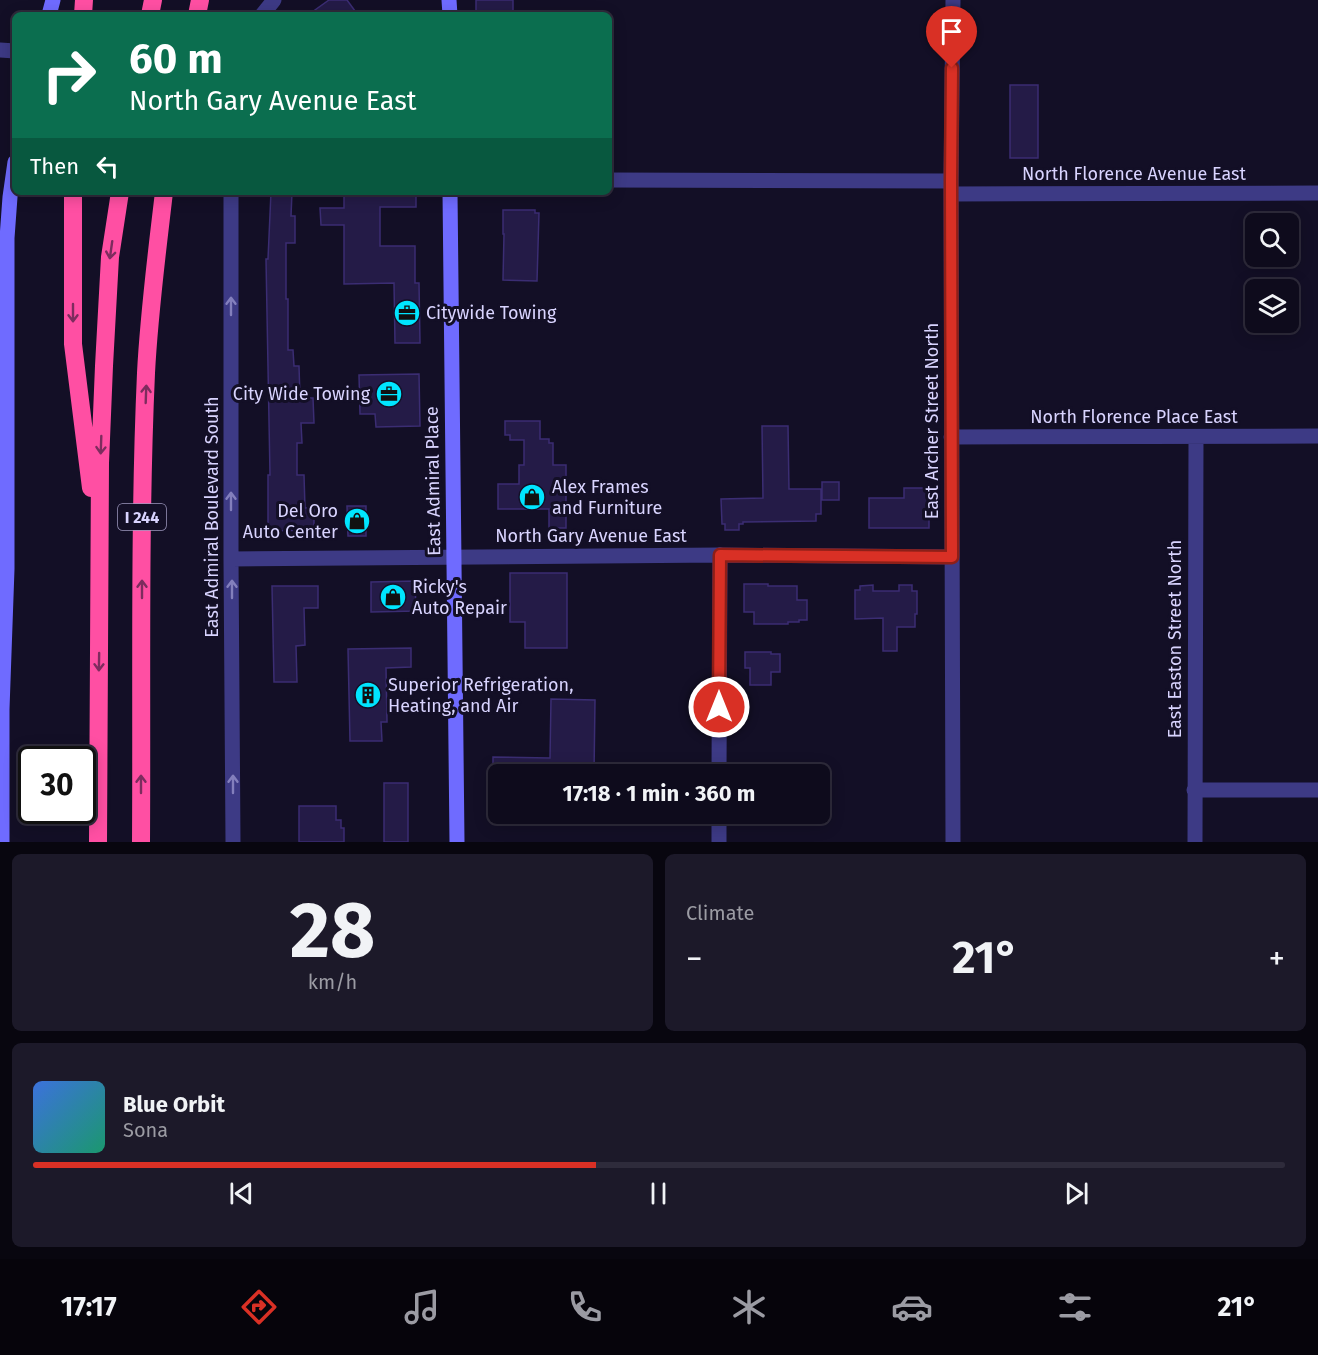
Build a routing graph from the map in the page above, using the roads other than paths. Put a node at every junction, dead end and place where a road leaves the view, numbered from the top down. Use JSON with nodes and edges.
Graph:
{"nodes":[{"id":1,"x":274,"y":0,"type":"edge"},
{"id":2,"x":953,"y":0,"type":"edge"},
{"id":3,"x":264,"y":12,"type":"edge"},
{"id":4,"x":612,"y":180,"type":"edge"},
{"id":5,"x":12,"y":183,"type":"edge"},
{"id":6,"x":951,"y":188,"type":"junction"},
{"id":7,"x":1318,"y":193,"type":"edge"},
{"id":8,"x":73,"y":195,"type":"edge"},
{"id":9,"x":120,"y":195,"type":"edge"},
{"id":10,"x":164,"y":195,"type":"edge"},
{"id":11,"x":231,"y":195,"type":"edge"},
{"id":12,"x":450,"y":195,"type":"edge"},
{"id":13,"x":3,"y":282,"type":"edge"},
{"id":14,"x":1196,"y":436,"type":"junction"},
{"id":15,"x":1318,"y":436,"type":"edge"},
{"id":16,"x":951,"y":437,"type":"junction"},
{"id":17,"x":720,"y":555,"type":"junction"},
{"id":18,"x":453,"y":557,"type":"junction"},
{"id":19,"x":952,"y":557,"type":"junction"},
{"id":20,"x":231,"y":559,"type":"junction"},
{"id":21,"x":100,"y":562,"type":"junction"},
{"id":22,"x":719,"y":764,"type":"edge"},
{"id":23,"x":1194,"y":790,"type":"junction"},
{"id":24,"x":1318,"y":790,"type":"edge"},
{"id":25,"x":719,"y":824,"type":"edge"},
{"id":26,"x":2,"y":842,"type":"edge"},
{"id":27,"x":98,"y":842,"type":"edge"},
{"id":28,"x":141,"y":842,"type":"edge"},
{"id":29,"x":233,"y":842,"type":"edge"},
{"id":30,"x":457,"y":842,"type":"edge"},
{"id":31,"x":718,"y":842,"type":"edge"},
{"id":32,"x":953,"y":842,"type":"edge"},
{"id":33,"x":1195,"y":842,"type":"edge"}],
"edges":[{"from":1,"to":3,"type":"street"},
{"from":2,"to":6,"type":"street","name":"East Archer Street North"},
{"from":4,"to":6,"type":"street","name":"North Florence Avenue East"},
{"from":5,"to":13,"type":"main road"},
{"from":6,"to":7,"type":"street","name":"North Florence Avenue East"},
{"from":6,"to":16,"type":"street","name":"East Archer Street North"},
{"from":8,"to":21,"type":"highway","one_way":true},
{"from":9,"to":21,"type":"highway","number":"I 244","one_way":true},
{"from":28,"to":10,"type":"highway","number":"I 244","one_way":true},
{"from":20,"to":11,"type":"street","name":"East Admiral Boulevard South","one_way":true},
{"from":12,"to":18,"type":"main road","name":"East Admiral Place"},
{"from":13,"to":26,"type":"main road"},
{"from":14,"to":15,"type":"street","name":"North Florence Place East"},
{"from":14,"to":16,"type":"street","name":"North Florence Place East"},
{"from":14,"to":23,"type":"street","name":"East Easton Street North"},
{"from":16,"to":19,"type":"street","name":"East Archer Street North"},
{"from":17,"to":18,"type":"street","name":"North Gary Avenue East"},
{"from":17,"to":19,"type":"street","name":"North Gary Avenue East"},
{"from":17,"to":22,"type":"street"},
{"from":18,"to":20,"type":"street","name":"North Gary Avenue East"},
{"from":18,"to":30,"type":"main road","name":"East Admiral Place"},
{"from":19,"to":32,"type":"street","name":"East Archer Street North"},
{"from":29,"to":20,"type":"street","name":"East Admiral Boulevard South","one_way":true},
{"from":21,"to":27,"type":"highway","number":"I 244","one_way":true},
{"from":23,"to":24,"type":"street"},
{"from":23,"to":33,"type":"street","name":"East Easton Street North"},
{"from":25,"to":31,"type":"street"}]}
